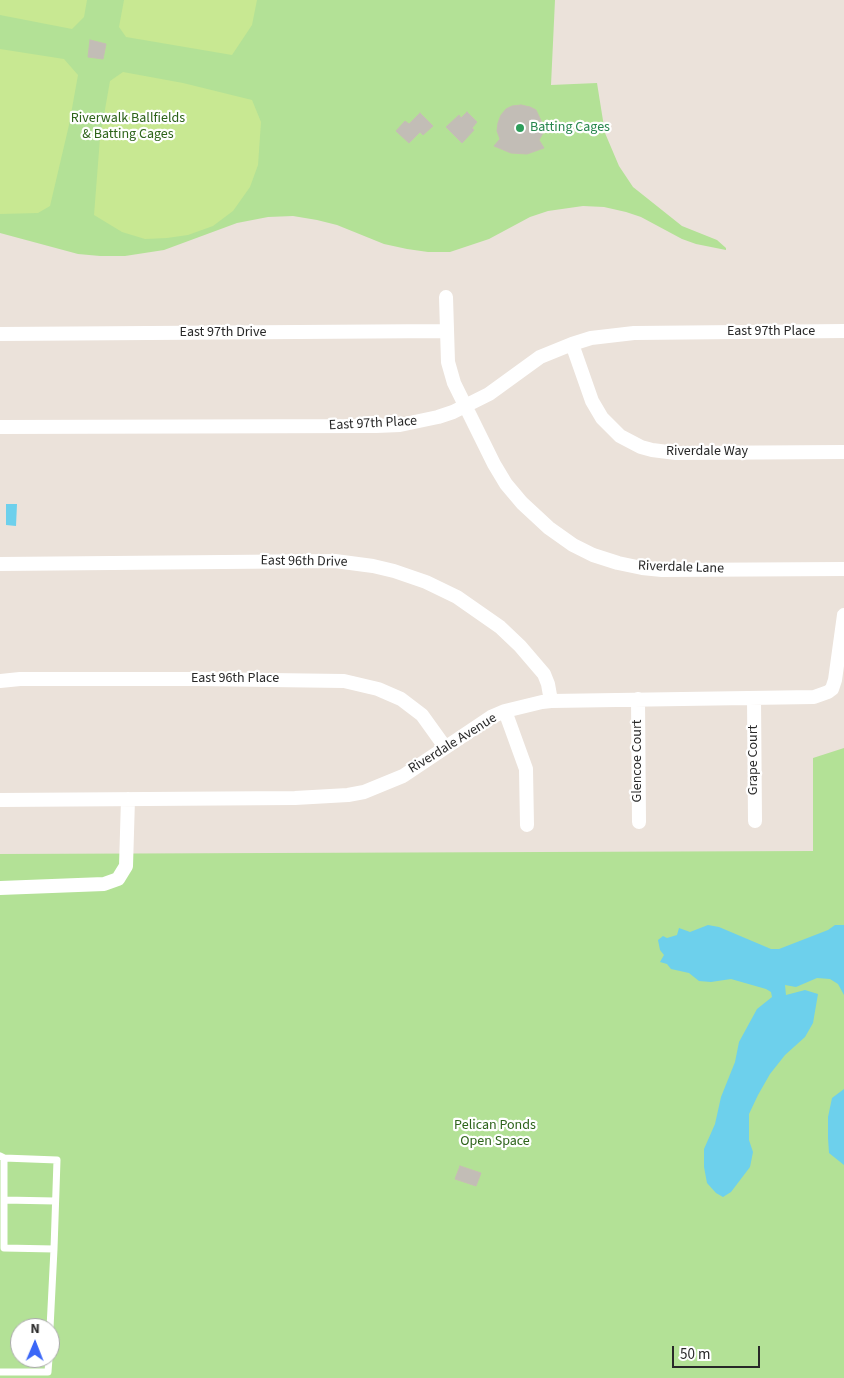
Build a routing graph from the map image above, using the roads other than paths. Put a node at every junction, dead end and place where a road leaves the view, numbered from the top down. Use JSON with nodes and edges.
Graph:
{"nodes":[{"id":1,"x":446,"y":297,"type":"dead end"},
{"id":2,"x":446,"y":331,"type":"junction"},
{"id":3,"x":844,"y":331,"type":"edge"},
{"id":4,"x":0,"y":334,"type":"edge"},
{"id":5,"x":572,"y":344,"type":"junction"},
{"id":6,"x":466,"y":406,"type":"junction"},
{"id":7,"x":0,"y":428,"type":"edge"},
{"id":8,"x":844,"y":452,"type":"edge"},
{"id":9,"x":0,"y":564,"type":"edge"},
{"id":10,"x":844,"y":570,"type":"edge"},
{"id":11,"x":844,"y":615,"type":"edge"},
{"id":12,"x":0,"y":681,"type":"edge"},
{"id":13,"x":754,"y":698,"type":"junction"},
{"id":14,"x":638,"y":699,"type":"junction"},
{"id":15,"x":551,"y":701,"type":"junction"},
{"id":16,"x":505,"y":712,"type":"junction"},
{"id":17,"x":445,"y":747,"type":"junction"},
{"id":18,"x":128,"y":799,"type":"junction"},
{"id":19,"x":0,"y":800,"type":"edge"},
{"id":20,"x":755,"y":821,"type":"dead end"},
{"id":21,"x":638,"y":822,"type":"dead end"},
{"id":22,"x":527,"y":825,"type":"dead end"},
{"id":23,"x":0,"y":888,"type":"edge"},
{"id":24,"x":2,"y":1157,"type":"edge"},
{"id":25,"x":4,"y":1200,"type":"junction"},
{"id":26,"x":55,"y":1201,"type":"junction"},
{"id":27,"x":54,"y":1248,"type":"junction"},
{"id":28,"x":50,"y":1318,"type":"edge"},
{"id":29,"x":48,"y":1368,"type":"edge"},
{"id":30,"x":0,"y":1372,"type":"edge"}],
"edges":[{"from":1,"to":2,"type":"street","name":"Riverdale Lane"},
{"from":2,"to":4,"type":"street","name":"East 97th Drive"},
{"from":2,"to":6,"type":"street","name":"Riverdale Lane"},
{"from":3,"to":5,"type":"street","name":"East 97th Place"},
{"from":5,"to":6,"type":"street","name":"East 97th Place"},
{"from":5,"to":8,"type":"street","name":"Riverdale Way"},
{"from":6,"to":7,"type":"street","name":"East 97th Place"},
{"from":6,"to":10,"type":"street","name":"Riverdale Lane"},
{"from":9,"to":15,"type":"street","name":"East 96th Drive"},
{"from":11,"to":13,"type":"street","name":"Riverdale Avenue"},
{"from":12,"to":17,"type":"street","name":"East 96th Place"},
{"from":13,"to":14,"type":"street","name":"Riverdale Avenue"},
{"from":13,"to":20,"type":"street","name":"Grape Court"},
{"from":14,"to":15,"type":"street","name":"Riverdale Avenue"},
{"from":14,"to":21,"type":"street","name":"Glencoe Court"},
{"from":15,"to":16,"type":"street","name":"Riverdale Avenue"},
{"from":16,"to":17,"type":"street","name":"Riverdale Avenue"},
{"from":16,"to":22,"type":"street"},
{"from":17,"to":18,"type":"street","name":"Riverdale Avenue"},
{"from":18,"to":19,"type":"street","name":"Riverdale Avenue"},
{"from":18,"to":23,"type":"street"},
{"from":24,"to":25,"type":"lane"},
{"from":24,"to":26,"type":"lane"},
{"from":25,"to":26,"type":"lane"},
{"from":25,"to":27,"type":"lane"},
{"from":26,"to":27,"type":"lane"},
{"from":27,"to":28,"type":"lane"},
{"from":29,"to":30,"type":"lane"}]}
